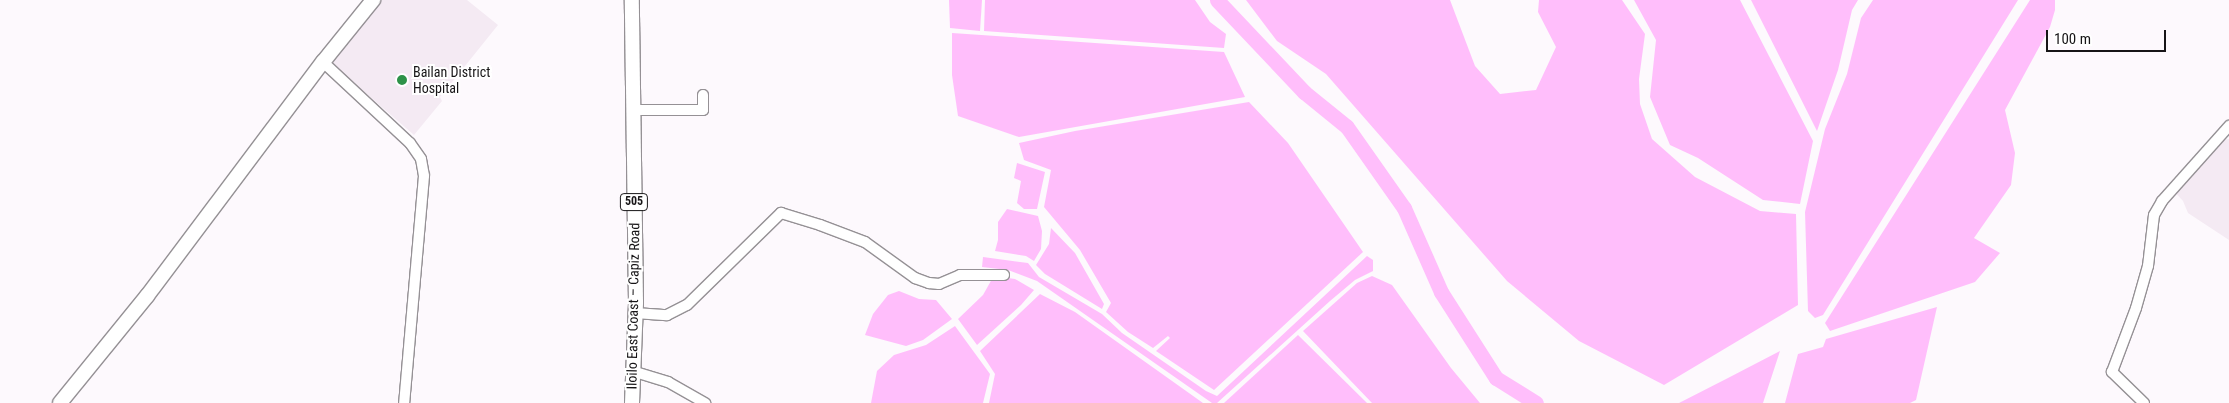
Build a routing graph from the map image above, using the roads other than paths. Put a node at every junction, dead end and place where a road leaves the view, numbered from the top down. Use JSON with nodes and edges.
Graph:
{"nodes":[{"id":1,"x":373,"y":0,"type":"edge"},
{"id":2,"x":632,"y":0,"type":"edge"},
{"id":3,"x":323,"y":62,"type":"junction"},
{"id":4,"x":703,"y":95,"type":"dead end"},
{"id":5,"x":633,"y":110,"type":"junction"},
{"id":6,"x":2229,"y":126,"type":"edge"},
{"id":7,"x":1004,"y":275,"type":"dead end"},
{"id":8,"x":635,"y":313,"type":"junction"},
{"id":9,"x":632,"y":371,"type":"junction"},
{"id":10,"x":60,"y":403,"type":"edge"},
{"id":11,"x":404,"y":403,"type":"edge"},
{"id":12,"x":632,"y":403,"type":"edge"},
{"id":13,"x":706,"y":403,"type":"edge"},
{"id":14,"x":2144,"y":403,"type":"edge"}],
"edges":[{"from":1,"to":3,"type":"main road"},
{"from":2,"to":5,"type":"main road","name":"Iloilo East Coast – Capiz Road","number":"505"},
{"from":3,"to":10,"type":"main road"},
{"from":3,"to":11,"type":"street"},
{"from":4,"to":5,"type":"street"},
{"from":5,"to":8,"type":"main road","name":"Iloilo East Coast – Capiz Road","number":"505"},
{"from":6,"to":14,"type":"street"},
{"from":7,"to":8,"type":"street"},
{"from":8,"to":9,"type":"main road","name":"Iloilo East Coast – Capiz Road","number":"505"},
{"from":9,"to":12,"type":"main road","name":"Iloilo East Coast – Capiz Road","number":"505"},
{"from":9,"to":13,"type":"street"}]}
